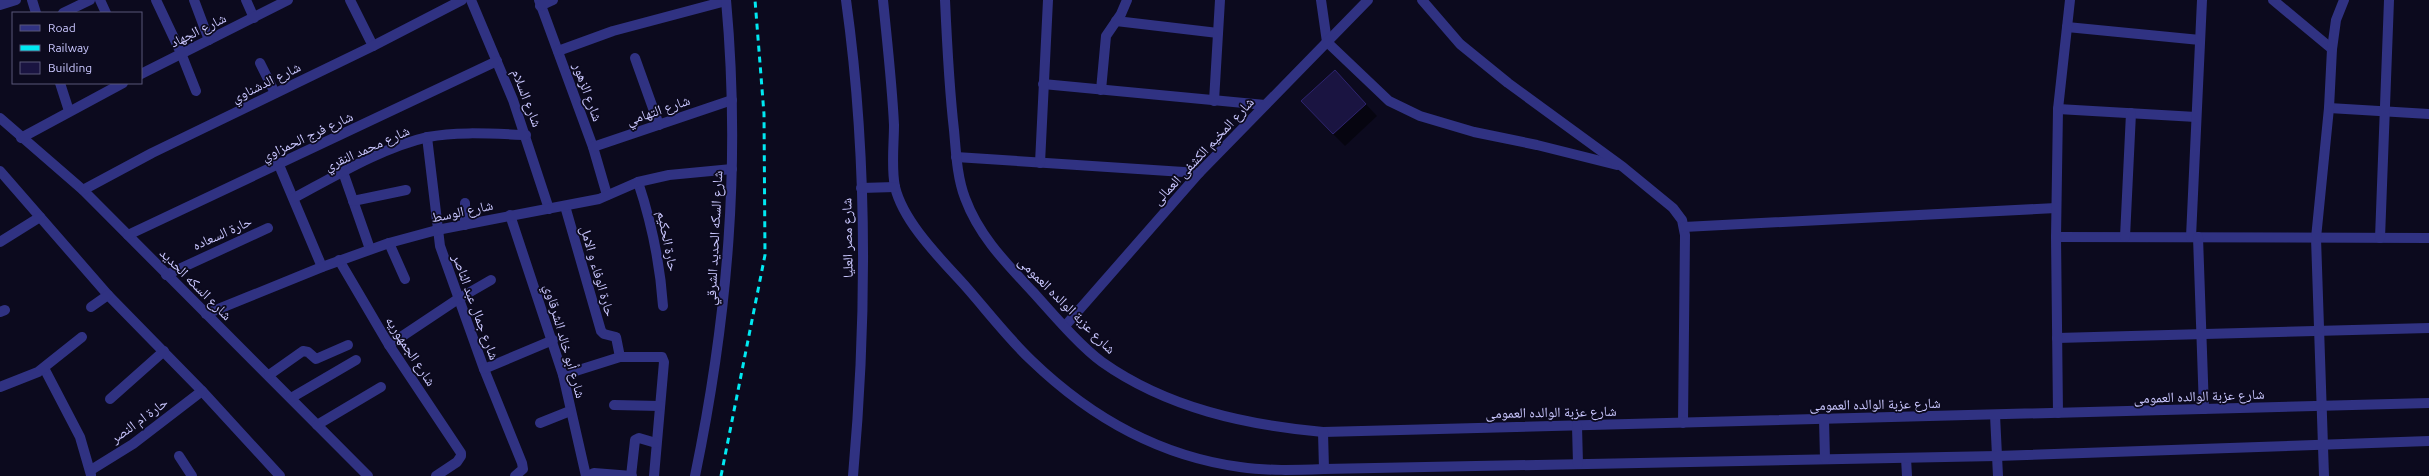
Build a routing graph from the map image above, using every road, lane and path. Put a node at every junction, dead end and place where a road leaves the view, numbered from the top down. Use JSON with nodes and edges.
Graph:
{"nodes":[{"id":1,"x":16,"y":0,"type":"edge"},
{"id":2,"x":32,"y":0,"type":"edge"},
{"id":3,"x":90,"y":0,"type":"edge"},
{"id":4,"x":100,"y":0,"type":"edge"},
{"id":5,"x":156,"y":0,"type":"edge"},
{"id":6,"x":194,"y":0,"type":"edge"},
{"id":7,"x":246,"y":0,"type":"edge"},
{"id":8,"x":288,"y":0,"type":"edge"},
{"id":9,"x":350,"y":0,"type":"edge"},
{"id":10,"x":462,"y":0,"type":"edge"},
{"id":11,"x":471,"y":0,"type":"edge"},
{"id":12,"x":553,"y":0,"type":"edge"},
{"id":13,"x":846,"y":0,"type":"edge"},
{"id":14,"x":883,"y":0,"type":"edge"},
{"id":15,"x":945,"y":0,"type":"edge"},
{"id":16,"x":1048,"y":0,"type":"edge"},
{"id":17,"x":1127,"y":0,"type":"edge"},
{"id":18,"x":1220,"y":0,"type":"edge"},
{"id":19,"x":1321,"y":0,"type":"edge"},
{"id":20,"x":1368,"y":0,"type":"edge"},
{"id":21,"x":1422,"y":0,"type":"edge"},
{"id":22,"x":2070,"y":0,"type":"edge"},
{"id":23,"x":2202,"y":0,"type":"edge"},
{"id":24,"x":2273,"y":0,"type":"edge"},
{"id":25,"x":2344,"y":0,"type":"edge"},
{"id":26,"x":2389,"y":0,"type":"edge"},
{"id":27,"x":726,"y":1,"type":"edge"},
{"id":28,"x":539,"y":3,"type":"edge"},
{"id":29,"x":0,"y":5,"type":"edge"},
{"id":30,"x":36,"y":12,"type":"edge"},
{"id":31,"x":65,"y":12,"type":"edge"},
{"id":32,"x":106,"y":12,"type":"edge"},
{"id":33,"x":254,"y":18,"type":"junction"},
{"id":34,"x":1116,"y":21,"type":"junction"},
{"id":35,"x":2067,"y":27,"type":"junction"},
{"id":36,"x":1218,"y":32,"type":"junction"},
{"id":37,"x":209,"y":40,"type":"junction"},
{"id":38,"x":2200,"y":40,"type":"junction"},
{"id":39,"x":1327,"y":42,"type":"junction"},
{"id":40,"x":373,"y":46,"type":"junction"},
{"id":41,"x":2332,"y":49,"type":"junction"},
{"id":42,"x":558,"y":51,"type":"junction"},
{"id":43,"x":181,"y":53,"type":"junction"},
{"id":44,"x":635,"y":58,"type":"dead end"},
{"id":45,"x":497,"y":61,"type":"junction"},
{"id":46,"x":260,"y":63,"type":"dead end"},
{"id":47,"x":142,"y":73,"type":"edge"},
{"id":48,"x":60,"y":84,"type":"edge"},
{"id":49,"x":121,"y":84,"type":"edge"},
{"id":50,"x":1043,"y":84,"type":"junction"},
{"id":51,"x":1101,"y":90,"type":"junction"},
{"id":52,"x":196,"y":91,"type":"dead end"},
{"id":53,"x":275,"y":94,"type":"junction"},
{"id":54,"x":732,"y":100,"type":"junction"},
{"id":55,"x":1214,"y":101,"type":"junction"},
{"id":56,"x":1265,"y":105,"type":"junction"},
{"id":57,"x":2329,"y":108,"type":"junction"},
{"id":58,"x":2058,"y":109,"type":"junction"},
{"id":59,"x":69,"y":111,"type":"junction"},
{"id":60,"x":2385,"y":112,"type":"junction"},
{"id":61,"x":2132,"y":113,"type":"junction"},
{"id":62,"x":2429,"y":114,"type":"edge"},
{"id":63,"x":2196,"y":117,"type":"junction"},
{"id":64,"x":0,"y":118,"type":"edge"},
{"id":65,"x":659,"y":125,"type":"junction"},
{"id":66,"x":526,"y":135,"type":"junction"},
{"id":67,"x":427,"y":137,"type":"junction"},
{"id":68,"x":22,"y":138,"type":"junction"},
{"id":69,"x":593,"y":147,"type":"junction"},
{"id":70,"x":956,"y":157,"type":"junction"},
{"id":71,"x":1040,"y":163,"type":"junction"},
{"id":72,"x":279,"y":165,"type":"junction"},
{"id":73,"x":1623,"y":167,"type":"junction"},
{"id":74,"x":732,"y":169,"type":"junction"},
{"id":75,"x":0,"y":171,"type":"edge"},
{"id":76,"x":343,"y":172,"type":"junction"},
{"id":77,"x":1199,"y":173,"type":"junction"},
{"id":78,"x":638,"y":182,"type":"junction"},
{"id":79,"x":895,"y":187,"type":"junction"},
{"id":80,"x":861,"y":188,"type":"junction"},
{"id":81,"x":83,"y":190,"type":"junction"},
{"id":82,"x":406,"y":190,"type":"dead end"},
{"id":83,"x":607,"y":195,"type":"junction"},
{"id":84,"x":294,"y":198,"type":"junction"},
{"id":85,"x":353,"y":201,"type":"junction"},
{"id":86,"x":465,"y":203,"type":"dead end"},
{"id":87,"x":565,"y":206,"type":"junction"},
{"id":88,"x":2056,"y":208,"type":"junction"},
{"id":89,"x":548,"y":209,"type":"junction"},
{"id":90,"x":510,"y":215,"type":"junction"},
{"id":91,"x":40,"y":217,"type":"junction"},
{"id":92,"x":465,"y":225,"type":"junction"},
{"id":93,"x":1684,"y":227,"type":"junction"},
{"id":94,"x":268,"y":228,"type":"dead end"},
{"id":95,"x":437,"y":230,"type":"junction"},
{"id":96,"x":128,"y":235,"type":"junction"},
{"id":97,"x":2056,"y":237,"type":"junction"},
{"id":98,"x":2125,"y":237,"type":"junction"},
{"id":99,"x":2195,"y":237,"type":"junction"},
{"id":100,"x":2316,"y":238,"type":"junction"},
{"id":101,"x":2380,"y":238,"type":"junction"},
{"id":102,"x":2429,"y":238,"type":"edge"},
{"id":103,"x":0,"y":242,"type":"edge"},
{"id":104,"x":389,"y":243,"type":"junction"},
{"id":105,"x":370,"y":249,"type":"junction"},
{"id":106,"x":339,"y":260,"type":"junction"},
{"id":107,"x":322,"y":267,"type":"junction"},
{"id":108,"x":166,"y":275,"type":"junction"},
{"id":109,"x":405,"y":279,"type":"dead end"},
{"id":110,"x":491,"y":280,"type":"dead end"},
{"id":111,"x":108,"y":294,"type":"junction"},
{"id":112,"x":458,"y":299,"type":"junction"},
{"id":113,"x":663,"y":306,"type":"dead end"},
{"id":114,"x":90,"y":307,"type":"dead end"},
{"id":115,"x":206,"y":314,"type":"junction"},
{"id":116,"x":1065,"y":326,"type":"junction"},
{"id":117,"x":2429,"y":328,"type":"edge"},
{"id":118,"x":2319,"y":330,"type":"junction"},
{"id":119,"x":2202,"y":334,"type":"junction"},
{"id":120,"x":82,"y":337,"type":"dead end"},
{"id":121,"x":2057,"y":338,"type":"junction"},
{"id":122,"x":553,"y":340,"type":"junction"},
{"id":123,"x":348,"y":345,"type":"dead end"},
{"id":124,"x":389,"y":345,"type":"junction"},
{"id":125,"x":164,"y":351,"type":"junction"},
{"id":126,"x":620,"y":357,"type":"junction"},
{"id":127,"x":356,"y":360,"type":"dead end"},
{"id":128,"x":44,"y":368,"type":"junction"},
{"id":129,"x":484,"y":369,"type":"junction"},
{"id":130,"x":269,"y":375,"type":"junction"},
{"id":131,"x":563,"y":376,"type":"junction"},
{"id":132,"x":381,"y":386,"type":"dead end"},
{"id":133,"x":0,"y":387,"type":"edge"},
{"id":134,"x":202,"y":391,"type":"junction"},
{"id":135,"x":291,"y":398,"type":"junction"},
{"id":136,"x":110,"y":399,"type":"dead end"},
{"id":137,"x":2429,"y":404,"type":"edge"},
{"id":138,"x":614,"y":405,"type":"dead end"},
{"id":139,"x":660,"y":406,"type":"junction"},
{"id":140,"x":2321,"y":406,"type":"junction"},
{"id":141,"x":2204,"y":409,"type":"junction"},
{"id":142,"x":570,"y":412,"type":"junction"},
{"id":143,"x":2058,"y":413,"type":"junction"},
{"id":144,"x":1995,"y":415,"type":"junction"},
{"id":145,"x":1824,"y":419,"type":"junction"},
{"id":146,"x":540,"y":423,"type":"dead end"},
{"id":147,"x":1683,"y":423,"type":"junction"},
{"id":148,"x":317,"y":425,"type":"junction"},
{"id":149,"x":1577,"y":426,"type":"junction"},
{"id":150,"x":1323,"y":432,"type":"junction"},
{"id":151,"x":2429,"y":441,"type":"edge"},
{"id":152,"x":656,"y":443,"type":"junction"},
{"id":153,"x":2323,"y":445,"type":"junction"},
{"id":154,"x":179,"y":456,"type":"dead end"},
{"id":155,"x":1997,"y":456,"type":"junction"},
{"id":156,"x":1906,"y":458,"type":"junction"},
{"id":157,"x":1825,"y":459,"type":"junction"},
{"id":158,"x":1578,"y":464,"type":"junction"},
{"id":159,"x":1324,"y":469,"type":"junction"},
{"id":160,"x":91,"y":473,"type":"edge"},
{"id":161,"x":192,"y":476,"type":"edge"},
{"id":162,"x":280,"y":476,"type":"edge"},
{"id":163,"x":368,"y":476,"type":"edge"},
{"id":164,"x":436,"y":476,"type":"edge"},
{"id":165,"x":515,"y":476,"type":"edge"},
{"id":166,"x":587,"y":476,"type":"edge"},
{"id":167,"x":632,"y":476,"type":"edge"},
{"id":168,"x":654,"y":476,"type":"edge"},
{"id":169,"x":695,"y":476,"type":"edge"},
{"id":170,"x":853,"y":476,"type":"edge"},
{"id":171,"x":1907,"y":476,"type":"edge"},
{"id":172,"x":1998,"y":476,"type":"edge"},
{"id":173,"x":2324,"y":476,"type":"edge"}],
"edges":[{"from":1,"to":29,"type":"street"},
{"from":2,"to":30,"type":"street"},
{"from":3,"to":31,"type":"street"},
{"from":4,"to":32,"type":"street"},
{"from":5,"to":43,"type":"street"},
{"from":6,"to":37,"type":"street"},
{"from":7,"to":33,"type":"street"},
{"from":8,"to":33,"type":"street","name":"شارع الجهاد"},
{"from":9,"to":40,"type":"street"},
{"from":10,"to":40,"type":"street","name":"شارع الدشناوي"},
{"from":11,"to":45,"type":"street","name":"شارع السلام"},
{"from":12,"to":28,"type":"street"},
{"from":13,"to":80,"type":"street","name":"شارع مصر العليا"},
{"from":14,"to":79,"type":"street"},
{"from":15,"to":70,"type":"street","name":"شارع عزبة الوالده العمومى"},
{"from":16,"to":50,"type":"street"},
{"from":17,"to":34,"type":"street"},
{"from":18,"to":36,"type":"street"},
{"from":19,"to":39,"type":"street"},
{"from":20,"to":39,"type":"street","name":"شارع المخيم الكشفى العمالى"},
{"from":21,"to":73,"type":"street"},
{"from":22,"to":35,"type":"street"},
{"from":23,"to":38,"type":"street"},
{"from":24,"to":41,"type":"street"},
{"from":25,"to":41,"type":"street"},
{"from":26,"to":60,"type":"street"},
{"from":27,"to":42,"type":"street"},
{"from":27,"to":54,"type":"street","name":"شارع السكه الحديد الشرقي"},
{"from":28,"to":42,"type":"street","name":"شارع الزهور"},
{"from":33,"to":37,"type":"street","name":"شارع الجهاد"},
{"from":34,"to":36,"type":"street"},
{"from":34,"to":51,"type":"street"},
{"from":35,"to":38,"type":"street"},
{"from":35,"to":58,"type":"street"},
{"from":36,"to":55,"type":"street"},
{"from":37,"to":43,"type":"street","name":"شارع الجهاد"},
{"from":38,"to":63,"type":"street"},
{"from":39,"to":56,"type":"street","name":"شارع المخيم الكشفى العمالى"},
{"from":39,"to":73,"type":"street"},
{"from":40,"to":53,"type":"street","name":"شارع الدشناوي"},
{"from":41,"to":57,"type":"street"},
{"from":42,"to":69,"type":"street","name":"شارع الزهور"},
{"from":43,"to":47,"type":"street","name":"شارع الجهاد"},
{"from":43,"to":52,"type":"street"},
{"from":44,"to":65,"type":"street"},
{"from":45,"to":66,"type":"street","name":"شارع السلام"},
{"from":45,"to":72,"type":"street","name":"شارع فرج الحمزاوي"},
{"from":46,"to":53,"type":"street"},
{"from":48,"to":59,"type":"street"},
{"from":49,"to":59,"type":"street"},
{"from":50,"to":51,"type":"street"},
{"from":50,"to":71,"type":"street"},
{"from":51,"to":55,"type":"street"},
{"from":53,"to":81,"type":"street","name":"شارع الدشناوي"},
{"from":54,"to":65,"type":"street","name":"شارع التهامي"},
{"from":54,"to":74,"type":"street","name":"شارع السكه الحديد الشرقي"},
{"from":55,"to":56,"type":"street"},
{"from":56,"to":77,"type":"street","name":"شارع المخيم الكشفى العمالى"},
{"from":57,"to":60,"type":"street"},
{"from":57,"to":100,"type":"street"},
{"from":58,"to":61,"type":"street"},
{"from":58,"to":88,"type":"street"},
{"from":59,"to":68,"type":"street"},
{"from":60,"to":62,"type":"street"},
{"from":60,"to":101,"type":"street"},
{"from":61,"to":63,"type":"street"},
{"from":61,"to":98,"type":"street"},
{"from":63,"to":99,"type":"street"},
{"from":64,"to":68,"type":"street","name":"شارع السكه الحديد"},
{"from":65,"to":69,"type":"street","name":"شارع التهامي"},
{"from":66,"to":67,"type":"street","name":"شارع محمد النقري"},
{"from":66,"to":89,"type":"street","name":"شارع السلام"},
{"from":67,"to":76,"type":"street","name":"شارع محمد النقري"},
{"from":67,"to":95,"type":"street","name":"شارع جمال عبد الناصر"},
{"from":68,"to":81,"type":"street","name":"شارع السكه الحديد"},
{"from":69,"to":83,"type":"street","name":"شارع الزهور"},
{"from":70,"to":71,"type":"street"},
{"from":70,"to":116,"type":"street","name":"شارع عزبة الوالده العمومى"},
{"from":71,"to":77,"type":"street"},
{"from":72,"to":84,"type":"street"},
{"from":72,"to":96,"type":"street","name":"شارع فرج الحمزاوي"},
{"from":73,"to":93,"type":"street"},
{"from":74,"to":78,"type":"street","name":"شارع الوسط"},
{"from":74,"to":169,"type":"street","name":"شارع السكه الحديد الشرقي"},
{"from":75,"to":91,"type":"street"},
{"from":76,"to":84,"type":"street","name":"شارع محمد النقري"},
{"from":76,"to":85,"type":"street"},
{"from":77,"to":116,"type":"street","name":"شارع المخيم الكشفى العمالى"},
{"from":78,"to":83,"type":"street","name":"شارع الوسط"},
{"from":78,"to":113,"type":"street","name":"حارة الحكيم"},
{"from":79,"to":80,"type":"street"},
{"from":79,"to":159,"type":"street"},
{"from":80,"to":170,"type":"street","name":"شارع مصر العليا"},
{"from":81,"to":96,"type":"street","name":"شارع السكه الحديد"},
{"from":82,"to":85,"type":"street"},
{"from":83,"to":87,"type":"street","name":"شارع الوسط"},
{"from":84,"to":107,"type":"street"},
{"from":85,"to":105,"type":"street"},
{"from":86,"to":92,"type":"street"},
{"from":87,"to":89,"type":"street","name":"شارع الوسط"},
{"from":87,"to":126,"type":"street","name":"حارة الوفاء و الامل"},
{"from":88,"to":93,"type":"street"},
{"from":88,"to":97,"type":"street"},
{"from":89,"to":90,"type":"street","name":"شارع الوسط"},
{"from":90,"to":92,"type":"street","name":"شارع الوسط"},
{"from":90,"to":122,"type":"street","name":"شارع أبو خالد الشرقاوي"},
{"from":91,"to":103,"type":"street"},
{"from":91,"to":111,"type":"street"},
{"from":92,"to":95,"type":"street","name":"شارع الوسط"},
{"from":93,"to":147,"type":"street"},
{"from":94,"to":108,"type":"street","name":"حارة السعاده"},
{"from":95,"to":104,"type":"street","name":"شارع الوسط"},
{"from":95,"to":112,"type":"street","name":"شارع جمال عبد الناصر"},
{"from":96,"to":108,"type":"street","name":"شارع السكه الحديد"},
{"from":97,"to":98,"type":"street"},
{"from":97,"to":121,"type":"street"},
{"from":98,"to":99,"type":"street"},
{"from":99,"to":100,"type":"street"},
{"from":99,"to":119,"type":"street"},
{"from":100,"to":101,"type":"street"},
{"from":100,"to":118,"type":"street"},
{"from":101,"to":102,"type":"street"},
{"from":104,"to":105,"type":"street","name":"شارع الوسط"},
{"from":104,"to":109,"type":"street"},
{"from":105,"to":106,"type":"street","name":"شارع الوسط"},
{"from":106,"to":107,"type":"street","name":"شارع الوسط"},
{"from":106,"to":124,"type":"street","name":"شارع الجمهوريه"},
{"from":107,"to":115,"type":"street","name":"شارع الوسط"},
{"from":108,"to":115,"type":"street","name":"شارع السكه الحديد"},
{"from":110,"to":112,"type":"street"},
{"from":111,"to":114,"type":"street"},
{"from":111,"to":125,"type":"street"},
{"from":112,"to":124,"type":"street"},
{"from":112,"to":129,"type":"street","name":"شارع جمال عبد الناصر"},
{"from":115,"to":130,"type":"street","name":"شارع السكه الحديد"},
{"from":116,"to":150,"type":"street","name":"شارع عزبة الوالده العمومى"},
{"from":117,"to":118,"type":"street"},
{"from":118,"to":119,"type":"street"},
{"from":118,"to":140,"type":"street"},
{"from":119,"to":121,"type":"street"},
{"from":119,"to":141,"type":"street"},
{"from":120,"to":128,"type":"street"},
{"from":121,"to":143,"type":"street"},
{"from":122,"to":129,"type":"street"},
{"from":122,"to":131,"type":"street","name":"شارع أبو خالد الشرقاوي"},
{"from":123,"to":130,"type":"street"},
{"from":124,"to":164,"type":"street","name":"شارع الجمهوريه"},
{"from":125,"to":134,"type":"street"},
{"from":125,"to":136,"type":"street"},
{"from":126,"to":131,"type":"street"},
{"from":126,"to":139,"type":"street"},
{"from":127,"to":135,"type":"street"},
{"from":128,"to":133,"type":"street"},
{"from":128,"to":160,"type":"street"},
{"from":129,"to":165,"type":"street","name":"شارع جمال عبد الناصر"},
{"from":130,"to":135,"type":"street","name":"شارع السكه الحديد"},
{"from":131,"to":142,"type":"street","name":"شارع أبو خالد الشرقاوي"},
{"from":132,"to":148,"type":"street"},
{"from":134,"to":160,"type":"street","name":"حارة ام النصر"},
{"from":134,"to":162,"type":"street"},
{"from":135,"to":148,"type":"street","name":"شارع السكه الحديد"},
{"from":137,"to":140,"type":"street","name":"شارع عزبة الوالده العمومى"},
{"from":138,"to":139,"type":"street"},
{"from":139,"to":152,"type":"street"},
{"from":140,"to":141,"type":"street","name":"شارع عزبة الوالده العمومى"},
{"from":140,"to":153,"type":"street"},
{"from":141,"to":143,"type":"street","name":"شارع عزبة الوالده العمومى"},
{"from":142,"to":146,"type":"street"},
{"from":142,"to":166,"type":"street","name":"شارع أبو خالد الشرقاوي"},
{"from":143,"to":144,"type":"street","name":"شارع عزبة الوالده العمومى"},
{"from":144,"to":145,"type":"street","name":"شارع عزبة الوالده العمومى"},
{"from":144,"to":155,"type":"street"},
{"from":145,"to":147,"type":"street","name":"شارع عزبة الوالده العمومى"},
{"from":145,"to":157,"type":"street"},
{"from":147,"to":149,"type":"street","name":"شارع عزبة الوالده العمومى"},
{"from":148,"to":163,"type":"street","name":"شارع السكه الحديد"},
{"from":149,"to":150,"type":"street","name":"شارع عزبة الوالده العمومى"},
{"from":149,"to":158,"type":"street"},
{"from":150,"to":159,"type":"street"},
{"from":151,"to":153,"type":"street"},
{"from":152,"to":167,"type":"street"},
{"from":152,"to":168,"type":"street"},
{"from":153,"to":155,"type":"street"},
{"from":153,"to":173,"type":"street"},
{"from":154,"to":161,"type":"street"},
{"from":155,"to":156,"type":"street"},
{"from":155,"to":172,"type":"street"},
{"from":156,"to":157,"type":"street"},
{"from":156,"to":171,"type":"street"},
{"from":157,"to":158,"type":"street"},
{"from":158,"to":159,"type":"street"},
{"from":166,"to":167,"type":"street"}]}
